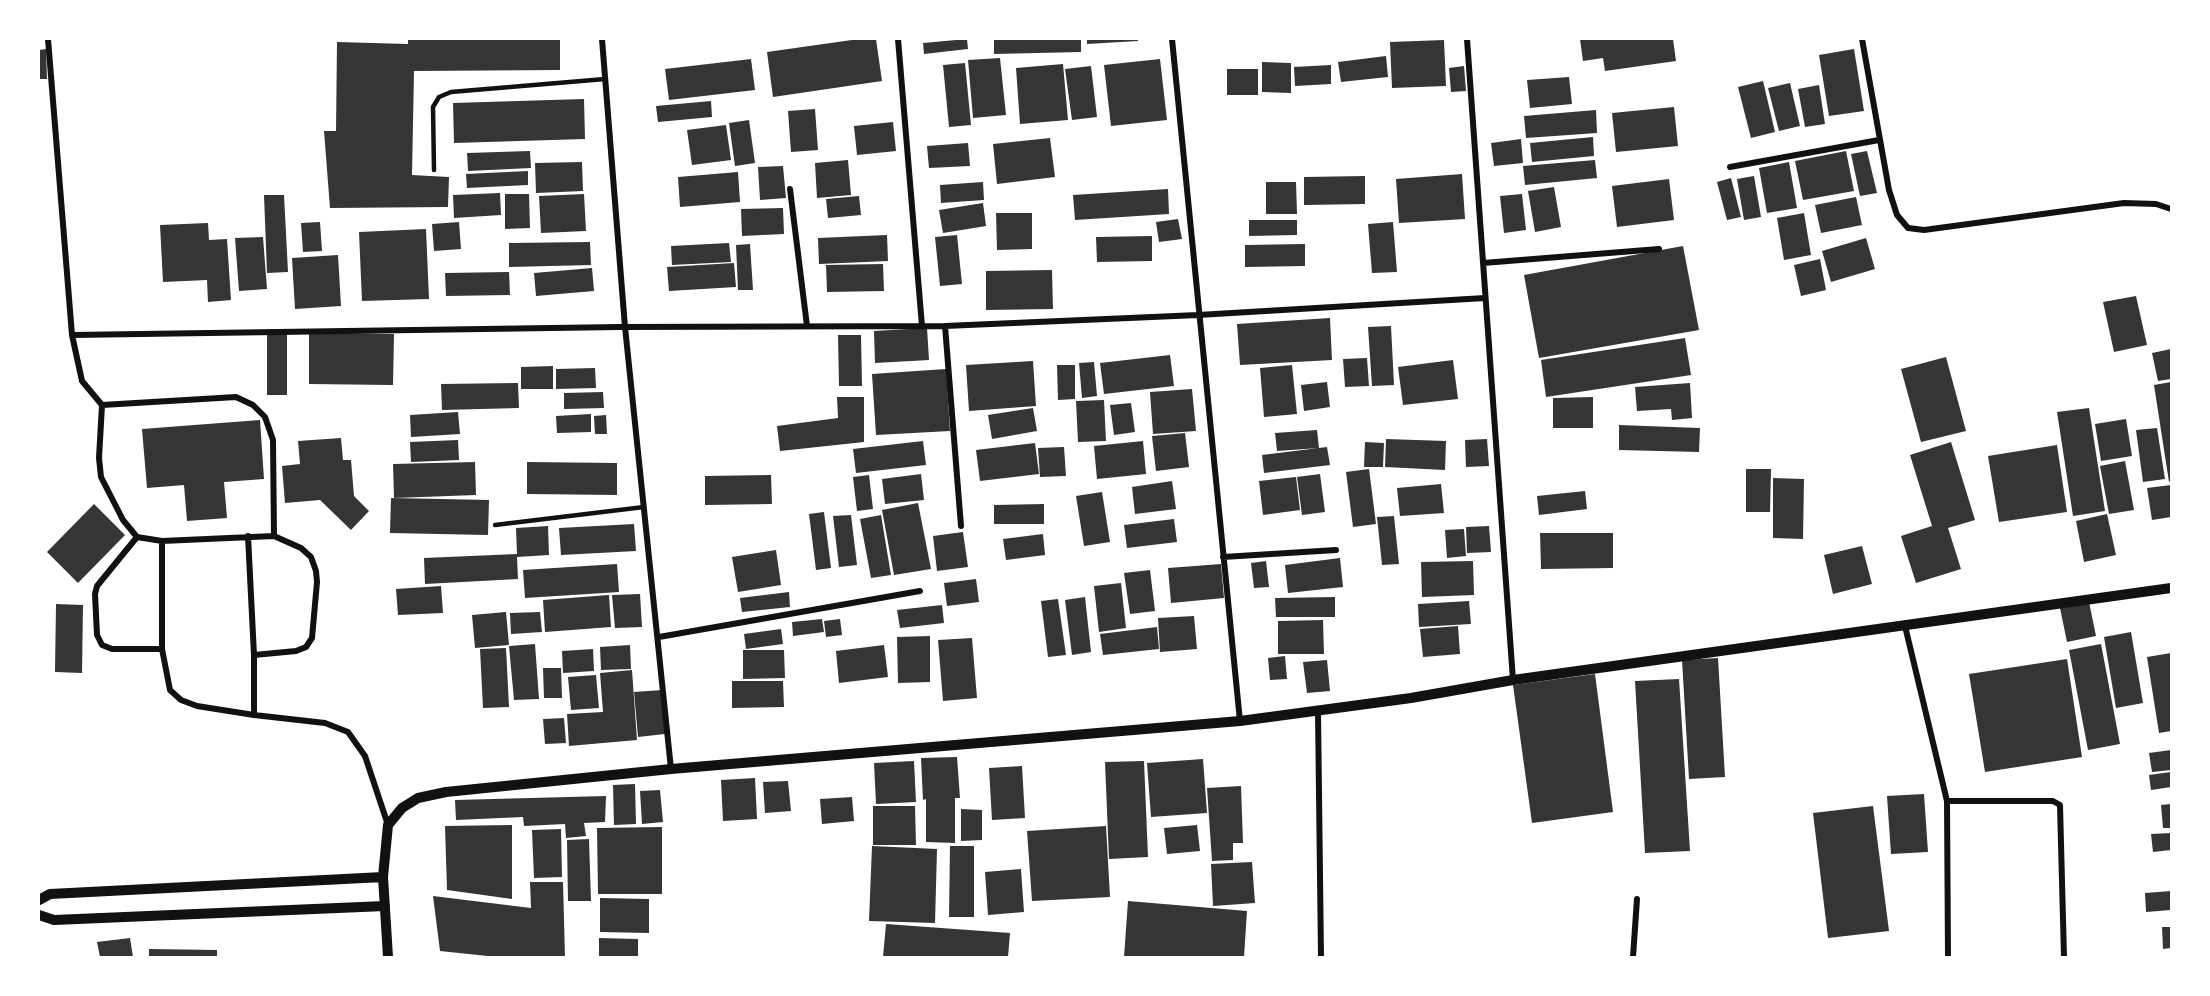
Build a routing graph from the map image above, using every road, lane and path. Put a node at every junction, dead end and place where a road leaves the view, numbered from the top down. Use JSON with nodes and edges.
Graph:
{"nodes":[{"id":1,"x":48,"y":39,"type":"edge"},
{"id":2,"x":602,"y":39,"type":"edge"},
{"id":3,"x":898,"y":39,"type":"edge"},
{"id":4,"x":1172,"y":39,"type":"edge"},
{"id":5,"x":1467,"y":39,"type":"edge"},
{"id":6,"x":1862,"y":39,"type":"edge"},
{"id":7,"x":605,"y":79,"type":"junction"},
{"id":8,"x":1879,"y":140,"type":"junction"},
{"id":9,"x":1730,"y":167,"type":"dead end"},
{"id":10,"x":434,"y":170,"type":"dead end"},
{"id":11,"x":790,"y":189,"type":"dead end"},
{"id":12,"x":2171,"y":209,"type":"edge"},
{"id":13,"x":1659,"y":249,"type":"dead end"},
{"id":14,"x":1483,"y":263,"type":"junction"},
{"id":15,"x":1485,"y":298,"type":"junction"},
{"id":16,"x":1198,"y":315,"type":"junction"},
{"id":17,"x":807,"y":326,"type":"junction"},
{"id":18,"x":922,"y":326,"type":"junction"},
{"id":19,"x":945,"y":326,"type":"junction"},
{"id":20,"x":625,"y":327,"type":"junction"},
{"id":21,"x":72,"y":335,"type":"junction"},
{"id":22,"x":102,"y":405,"type":"junction"},
{"id":23,"x":645,"y":507,"type":"junction"},
{"id":24,"x":495,"y":525,"type":"dead end"},
{"id":25,"x":961,"y":526,"type":"dead end"},
{"id":26,"x":248,"y":536,"type":"junction"},
{"id":27,"x":273,"y":536,"type":"junction"},
{"id":28,"x":137,"y":537,"type":"junction"},
{"id":29,"x":162,"y":541,"type":"junction"},
{"id":30,"x":1336,"y":550,"type":"dead end"},
{"id":31,"x":1223,"y":557,"type":"junction"},
{"id":32,"x":2171,"y":588,"type":"edge"},
{"id":33,"x":920,"y":591,"type":"dead end"},
{"id":34,"x":1905,"y":626,"type":"junction"},
{"id":35,"x":659,"y":637,"type":"junction"},
{"id":36,"x":162,"y":649,"type":"junction"},
{"id":37,"x":254,"y":655,"type":"junction"},
{"id":38,"x":1513,"y":680,"type":"junction"},
{"id":39,"x":1318,"y":712,"type":"junction"},
{"id":40,"x":254,"y":715,"type":"junction"},
{"id":41,"x":1240,"y":721,"type":"junction"},
{"id":42,"x":671,"y":769,"type":"junction"},
{"id":43,"x":1947,"y":801,"type":"junction"},
{"id":44,"x":388,"y":825,"type":"junction"},
{"id":45,"x":383,"y":877,"type":"junction"},
{"id":46,"x":1637,"y":899,"type":"dead end"},
{"id":47,"x":39,"y":900,"type":"edge"},
{"id":48,"x":385,"y":906,"type":"junction"},
{"id":49,"x":39,"y":915,"type":"edge"},
{"id":50,"x":388,"y":957,"type":"edge"},
{"id":51,"x":1321,"y":957,"type":"edge"},
{"id":52,"x":1633,"y":957,"type":"edge"},
{"id":53,"x":1948,"y":957,"type":"edge"},
{"id":54,"x":2064,"y":957,"type":"edge"}],
"edges":[{"from":1,"to":21,"type":"street"},
{"from":2,"to":7,"type":"street"},
{"from":3,"to":18,"type":"street"},
{"from":4,"to":16,"type":"street"},
{"from":5,"to":14,"type":"street"},
{"from":6,"to":8,"type":"street"},
{"from":7,"to":10,"type":"lane"},
{"from":7,"to":20,"type":"street"},
{"from":8,"to":9,"type":"street"},
{"from":8,"to":12,"type":"street"},
{"from":11,"to":17,"type":"street"},
{"from":13,"to":14,"type":"street"},
{"from":14,"to":15,"type":"street"},
{"from":15,"to":16,"type":"street"},
{"from":15,"to":38,"type":"street"},
{"from":16,"to":19,"type":"street"},
{"from":16,"to":31,"type":"street"},
{"from":17,"to":18,"type":"street"},
{"from":17,"to":20,"type":"street"},
{"from":18,"to":19,"type":"street"},
{"from":19,"to":25,"type":"street"},
{"from":20,"to":21,"type":"street"},
{"from":20,"to":23,"type":"street"},
{"from":21,"to":22,"type":"street"},
{"from":22,"to":27,"type":"street"},
{"from":22,"to":28,"type":"street"},
{"from":23,"to":24,"type":"lane"},
{"from":23,"to":35,"type":"street"},
{"from":26,"to":27,"type":"street"},
{"from":26,"to":29,"type":"street"},
{"from":26,"to":37,"type":"street"},
{"from":27,"to":37,"type":"street"},
{"from":28,"to":29,"type":"street"},
{"from":28,"to":36,"type":"street"},
{"from":29,"to":36,"type":"street"},
{"from":30,"to":31,"type":"street"},
{"from":31,"to":41,"type":"street"},
{"from":32,"to":34,"type":"street"},
{"from":33,"to":35,"type":"street"},
{"from":34,"to":38,"type":"street"},
{"from":34,"to":43,"type":"street"},
{"from":35,"to":42,"type":"street"},
{"from":36,"to":40,"type":"street"},
{"from":37,"to":40,"type":"street"},
{"from":38,"to":39,"type":"street"},
{"from":39,"to":41,"type":"street"},
{"from":39,"to":51,"type":"street"},
{"from":40,"to":44,"type":"street"},
{"from":41,"to":42,"type":"street"},
{"from":42,"to":44,"type":"street"},
{"from":43,"to":53,"type":"street"},
{"from":43,"to":54,"type":"street"},
{"from":44,"to":45,"type":"street"},
{"from":45,"to":47,"type":"street"},
{"from":45,"to":48,"type":"street"},
{"from":46,"to":52,"type":"street"},
{"from":48,"to":49,"type":"street"},
{"from":48,"to":50,"type":"street"}]}
